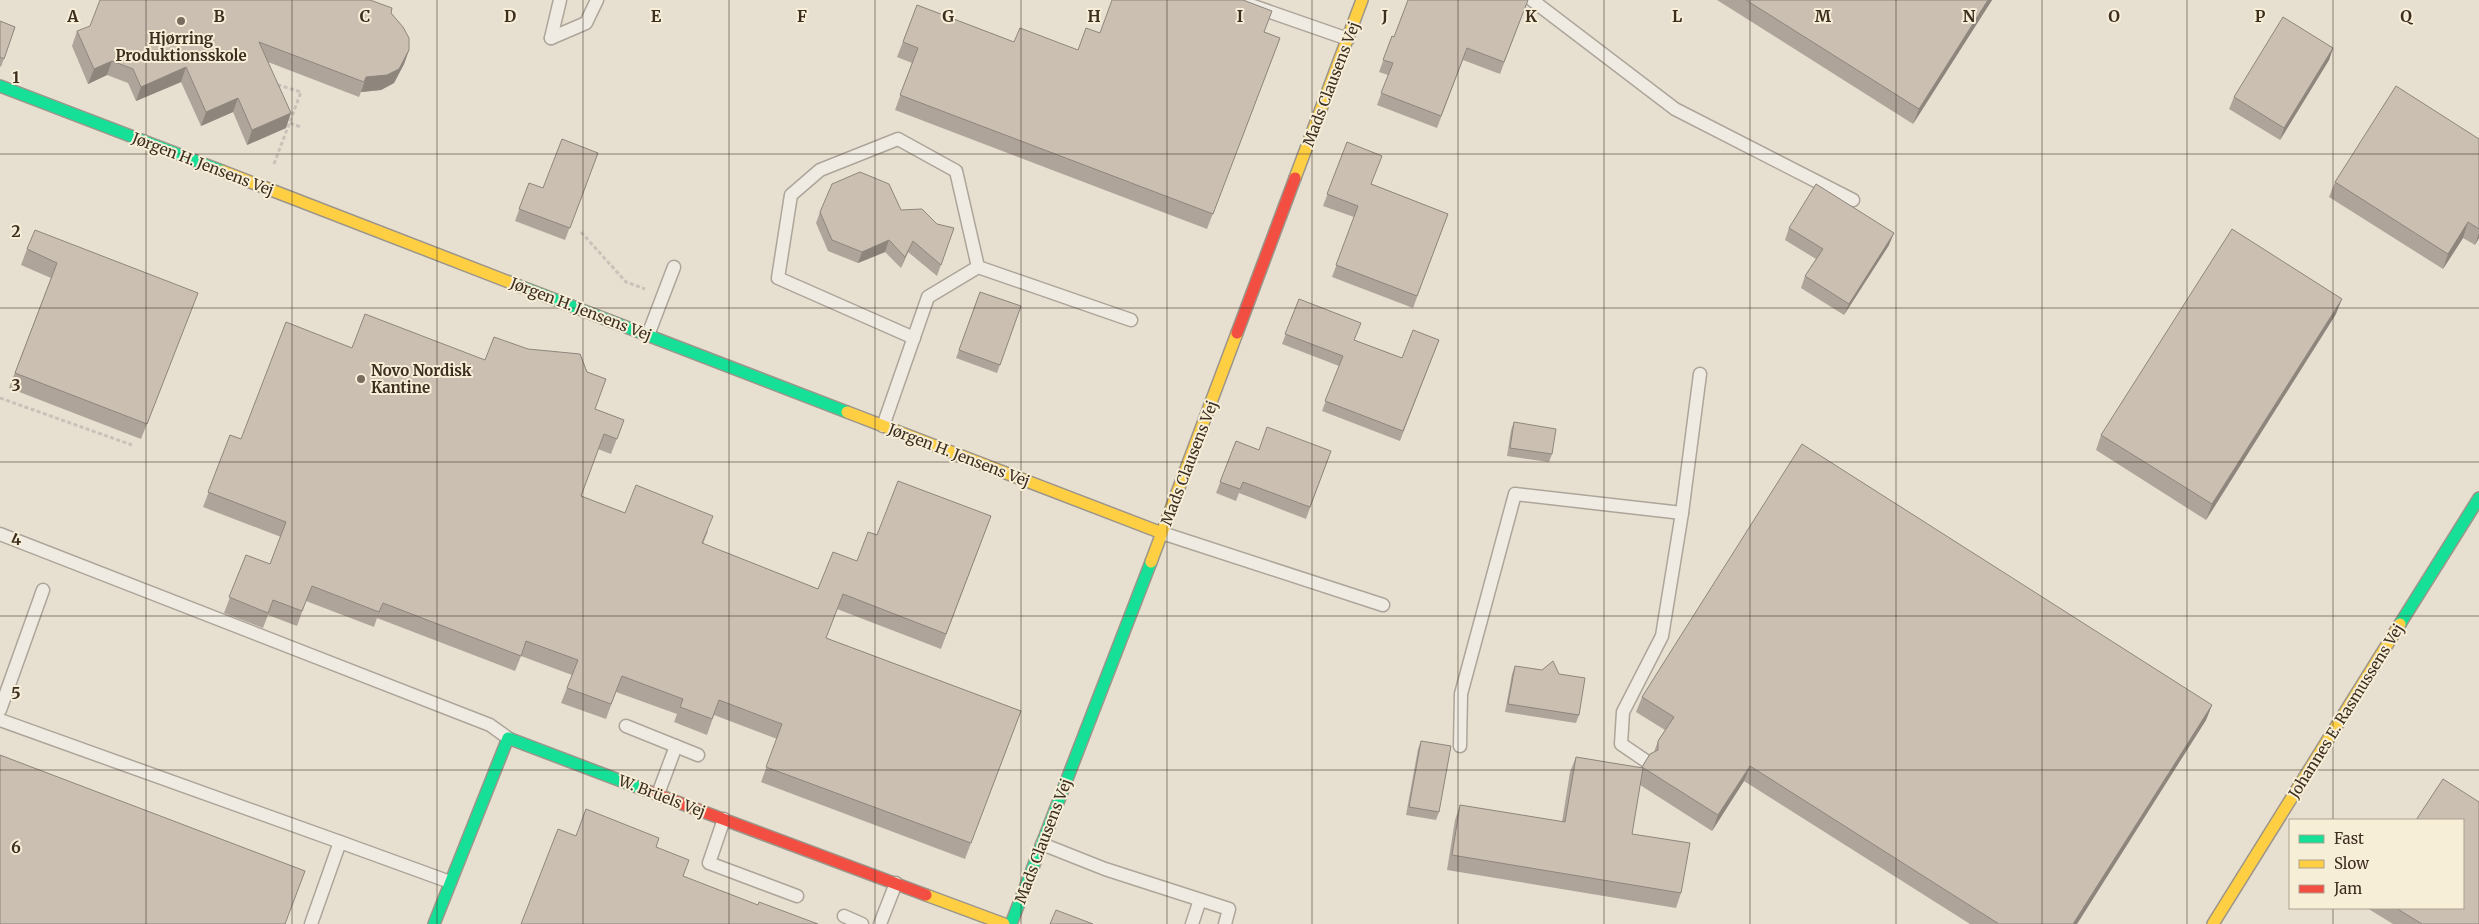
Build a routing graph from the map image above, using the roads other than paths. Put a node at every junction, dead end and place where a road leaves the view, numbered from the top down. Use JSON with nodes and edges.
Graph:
{"nodes":[{"id":1,"x":560,"y":0,"type":"edge"},
{"id":2,"x":597,"y":0,"type":"edge"},
{"id":3,"x":1236,"y":0,"type":"edge"},
{"id":4,"x":1362,"y":0,"type":"edge"},
{"id":5,"x":1532,"y":0,"type":"edge"},
{"id":6,"x":1348,"y":39,"type":"junction"},
{"id":7,"x":0,"y":86,"type":"edge"},
{"id":8,"x":1853,"y":200,"type":"dead end"},
{"id":9,"x":978,"y":266,"type":"junction"},
{"id":10,"x":674,"y":267,"type":"dead end"},
{"id":11,"x":1131,"y":320,"type":"dead end"},
{"id":12,"x":648,"y":336,"type":"junction"},
{"id":13,"x":914,"y":338,"type":"junction"},
{"id":14,"x":1700,"y":374,"type":"dead end"},
{"id":15,"x":883,"y":426,"type":"junction"},
{"id":16,"x":2479,"y":498,"type":"edge"},
{"id":17,"x":1682,"y":513,"type":"junction"},
{"id":18,"x":1162,"y":533,"type":"junction"},
{"id":19,"x":0,"y":534,"type":"edge"},
{"id":20,"x":43,"y":590,"type":"dead end"},
{"id":21,"x":1383,"y":604,"type":"dead end"},
{"id":22,"x":0,"y":710,"type":"edge"},
{"id":23,"x":0,"y":720,"type":"edge"},
{"id":24,"x":626,"y":726,"type":"dead end"},
{"id":25,"x":508,"y":738,"type":"junction"},
{"id":26,"x":676,"y":746,"type":"junction"},
{"id":27,"x":1460,"y":746,"type":"dead end"},
{"id":28,"x":698,"y":755,"type":"dead end"},
{"id":29,"x":1646,"y":760,"type":"edge"},
{"id":30,"x":658,"y":794,"type":"junction"},
{"id":31,"x":724,"y":819,"type":"junction"},
{"id":32,"x":340,"y":842,"type":"junction"},
{"id":33,"x":1042,"y":844,"type":"junction"},
{"id":34,"x":450,"y":882,"type":"junction"},
{"id":35,"x":896,"y":884,"type":"junction"},
{"id":36,"x":797,"y":896,"type":"dead end"},
{"id":37,"x":1200,"y":900,"type":"junction"},
{"id":38,"x":844,"y":916,"type":"dead end"},
{"id":39,"x":311,"y":924,"type":"edge"},
{"id":40,"x":434,"y":924,"type":"edge"},
{"id":41,"x":862,"y":924,"type":"edge"},
{"id":42,"x":880,"y":924,"type":"edge"},
{"id":43,"x":1004,"y":924,"type":"edge"},
{"id":44,"x":1011,"y":924,"type":"edge"},
{"id":45,"x":1192,"y":924,"type":"edge"},
{"id":46,"x":1225,"y":924,"type":"edge"},
{"id":47,"x":2213,"y":924,"type":"edge"}],
"edges":[{"from":1,"to":2,"type":"lane"},
{"from":3,"to":6,"type":"lane"},
{"from":4,"to":6,"type":"street","name":"Mads Clausens Vej"},
{"from":5,"to":8,"type":"lane"},
{"from":6,"to":18,"type":"street","name":"Mads Clausens Vej"},
{"from":7,"to":12,"type":"street","name":"Jørgen H. Jensens Vej"},
{"from":9,"to":11,"type":"lane"},
{"from":9,"to":13,"type":"lane"},
{"from":9,"to":13,"type":"lane"},
{"from":10,"to":12,"type":"lane"},
{"from":12,"to":15,"type":"street","name":"Jørgen H. Jensens Vej"},
{"from":13,"to":15,"type":"lane"},
{"from":14,"to":17,"type":"lane"},
{"from":15,"to":18,"type":"street","name":"Jørgen H. Jensens Vej"},
{"from":16,"to":47,"type":"street","name":"Johannes E. Rasmussens Vej"},
{"from":17,"to":27,"type":"lane"},
{"from":17,"to":29,"type":"lane"},
{"from":18,"to":21,"type":"lane"},
{"from":18,"to":33,"type":"street","name":"Mads Clausens Vej"},
{"from":19,"to":25,"type":"lane"},
{"from":20,"to":22,"type":"lane"},
{"from":23,"to":32,"type":"lane"},
{"from":24,"to":26,"type":"lane"},
{"from":25,"to":30,"type":"street","name":"W. Brüels Vej"},
{"from":25,"to":34,"type":"street"},
{"from":26,"to":28,"type":"lane"},
{"from":26,"to":30,"type":"lane"},
{"from":30,"to":31,"type":"street","name":"W. Brüels Vej"},
{"from":31,"to":35,"type":"street","name":"W. Brüels Vej"},
{"from":31,"to":36,"type":"lane"},
{"from":32,"to":34,"type":"lane"},
{"from":32,"to":39,"type":"lane"},
{"from":33,"to":37,"type":"lane"},
{"from":33,"to":44,"type":"street","name":"Mads Clausens Vej"},
{"from":34,"to":40,"type":"street"},
{"from":35,"to":42,"type":"lane"},
{"from":35,"to":43,"type":"street","name":"W. Brüels Vej"},
{"from":37,"to":45,"type":"lane"},
{"from":37,"to":46,"type":"lane"},
{"from":38,"to":41,"type":"lane"}]}
